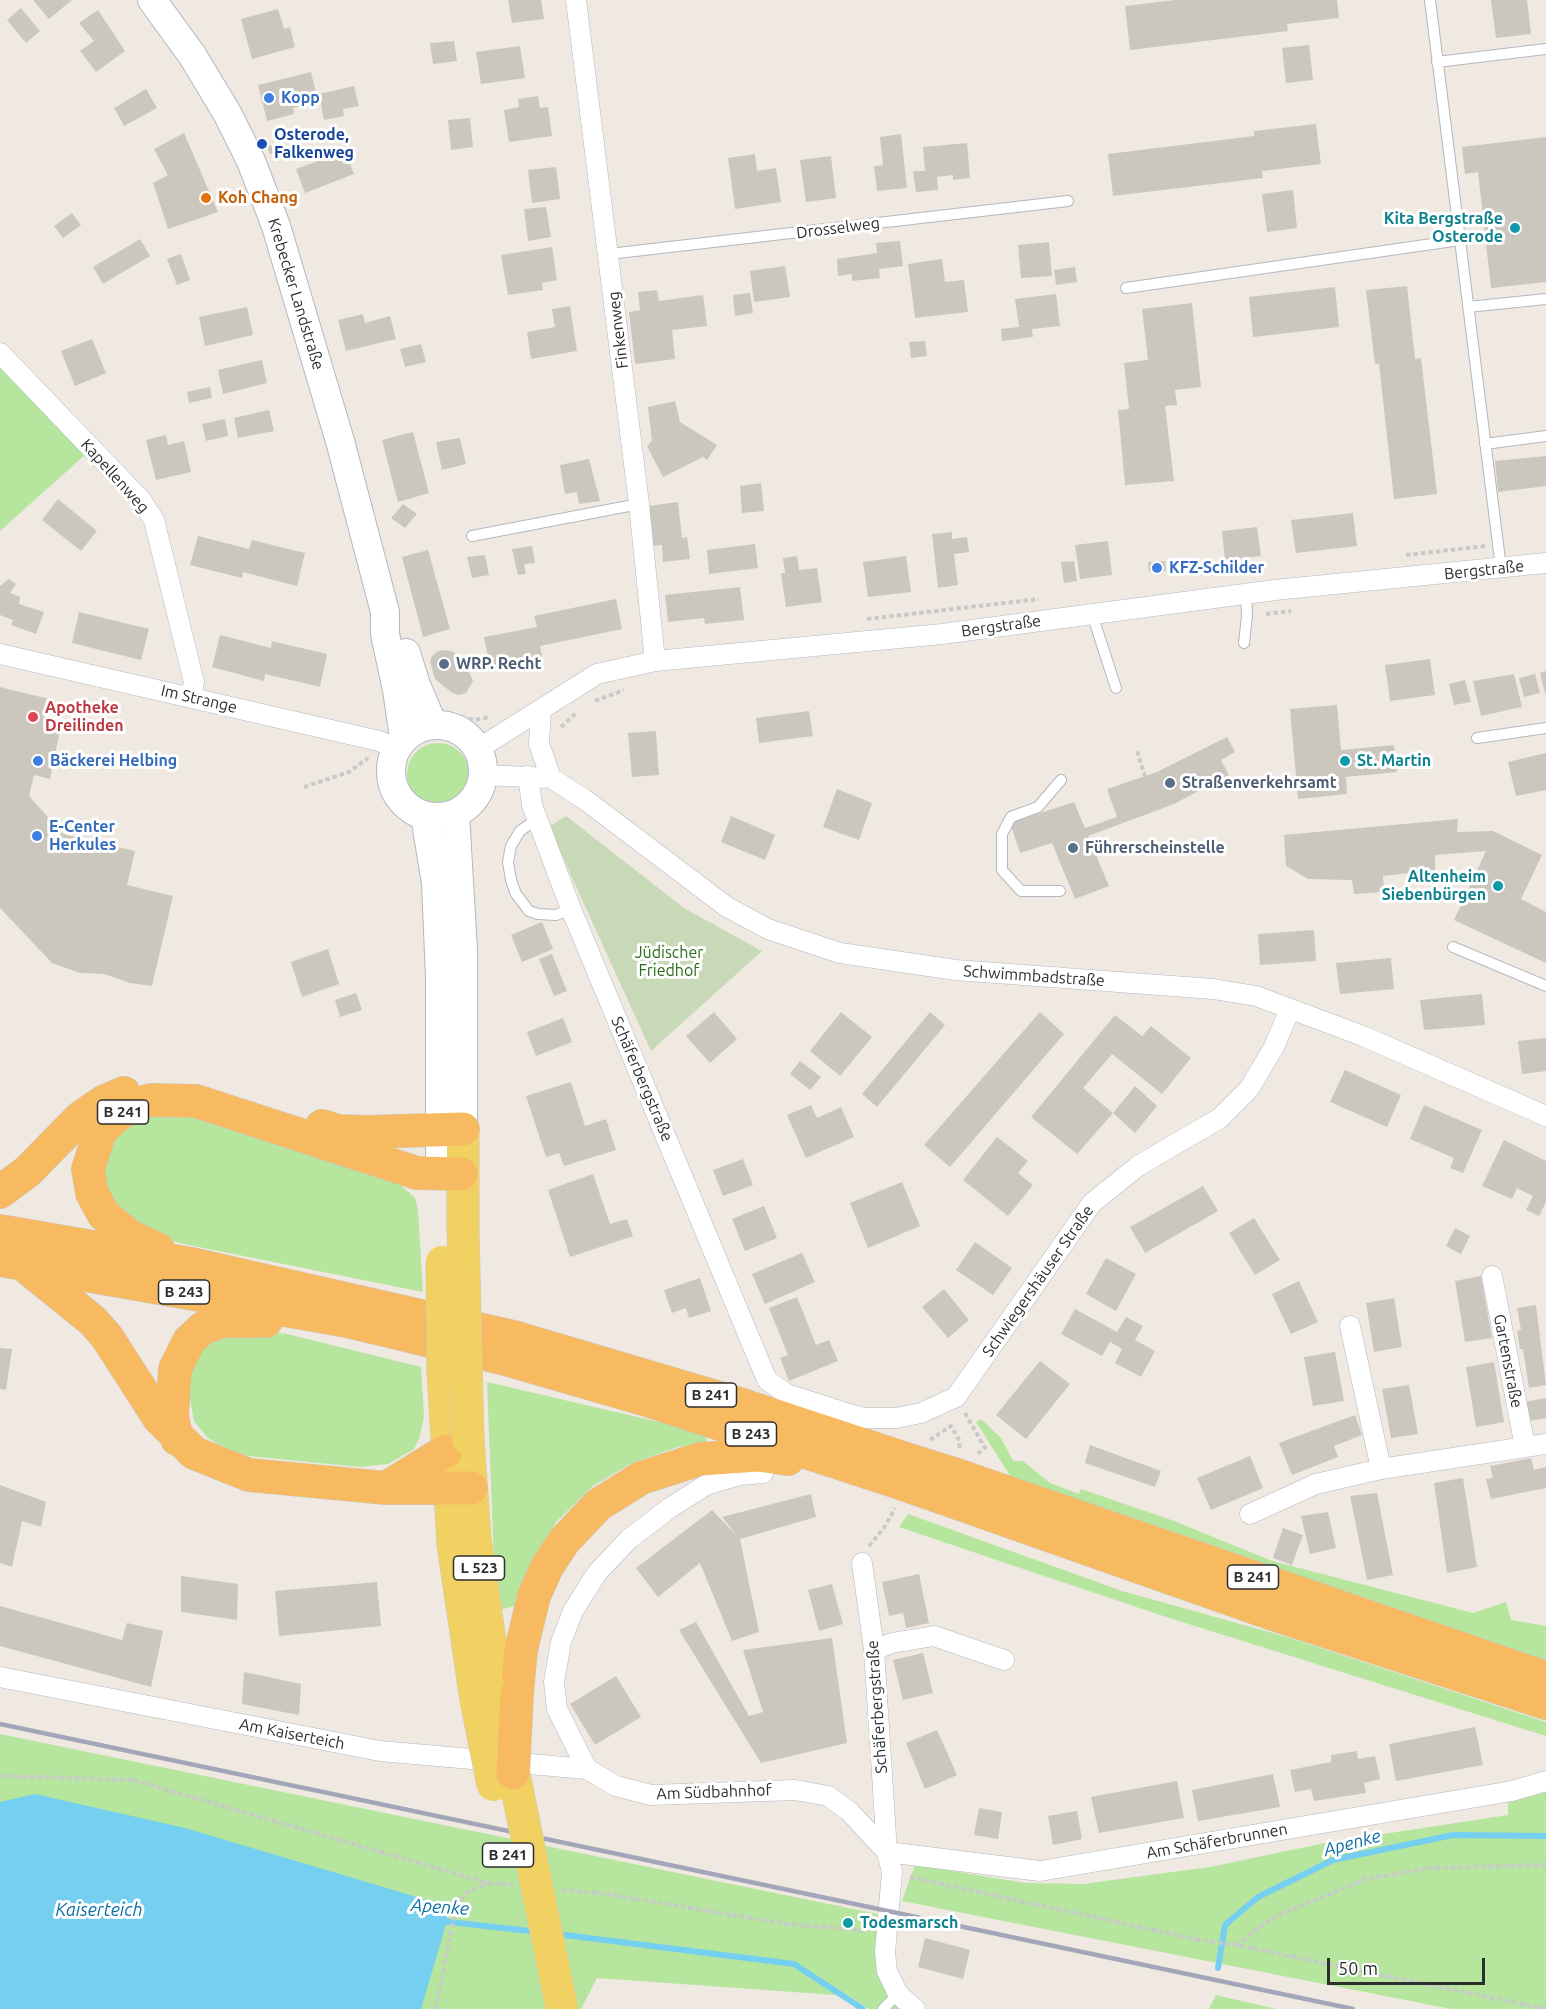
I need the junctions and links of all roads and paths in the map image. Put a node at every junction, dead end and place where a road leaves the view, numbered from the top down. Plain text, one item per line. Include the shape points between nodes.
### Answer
1 (152, 0) edge
2 (576, 0) edge
3 (1430, 0) edge
4 (1546, 49) edge
5 (1437, 62) junction
6 (1068, 201) dead end
7 (1460, 240) junction
8 (609, 254) junction
9 (1126, 288) dead end
10 (1546, 299) edge
11 (1468, 307) junction
12 (0, 353) edge
13 (1546, 436) edge
14 (1485, 444) junction
15 (639, 504) junction
16 (472, 536) dead end
17 (1546, 563) edge
18 (1501, 568) junction
19 (1246, 594) junction
20 (385, 612) junction
21 (1092, 614) junction
22 (1244, 643) dead end
23 (0, 654) edge
24 (655, 661) junction
25 (1116, 688) dead end
26 (191, 697) junction
27 (541, 710) junction
28 (433, 725) junction
29 (1546, 728) edge
30 (1477, 738) dead end
31 (393, 742) junction
32 (1137, 751) dead end
33 (481, 762) junction
34 (528, 776) junction
35 (1145, 776) dead end
36 (551, 778) junction
37 (1061, 780) dead end
38 (304, 787) dead end
39 (455, 814) junction
40 (425, 816) junction
41 (537, 819) junction
42 (1059, 891) dead end
43 (571, 909) junction
44 (1453, 947) dead end
45 (1546, 986) edge
46 (1290, 1009) junction
47 (1546, 1116) edge
48 (452, 1129) junction
49 (451, 1174) junction
50 (0, 1192) edge
51 (0, 1231) edge
52 (11, 1261) edge
53 (192, 1264) junction
54 (1492, 1276) dead end
55 (346, 1321) junction
56 (1350, 1326) dead end
57 (767, 1380) joint
58 (177, 1439) junction
59 (453, 1441) junction
60 (1546, 1444) edge
61 (1525, 1447) junction
62 (852, 1467) junction
63 (896, 1468) junction
64 (1382, 1469) junction
65 (763, 1473) dead end
66 (950, 1487) junction
67 (386, 1488) junction
68 (460, 1488) junction
69 (1250, 1514) dead end
70 (862, 1563) dead end
71 (874, 1650) junction
72 (1004, 1660) dead end
73 (0, 1677) edge
74 (1546, 1678) edge
75 (497, 1696) junction
76 (1546, 1703) edge
77 (587, 1769) junction
78 (513, 1773) joint
79 (0, 1776) edge
80 (1546, 1781) edge
81 (887, 1852) junction
82 (1546, 1865) edge
83 (892, 1872) junction
84 (489, 1883) junction
85 (524, 1886) dead end
86 (560, 1889) dead end
87 (885, 1932) junction
88 (1233, 1945) junction
89 (898, 1994) junction
90 (436, 2009) edge
91 (540, 2009) edge
92 (562, 2009) edge
93 (883, 2009) edge
94 (915, 2009) edge
95 (1546, 2009) edge

1 - 20 main road, Krebecker Landstraße via 227,113 276,226 340,441
2 - 8 street, Finkenweg
3 - 5 lane
4 - 5 lane
5 - 7 lane
6 - 8 lane, Drosselweg
7 - 9 lane
7 - 11 lane
8 - 15 street, Finkenweg
10 - 11 lane
11 - 14 lane
12 - 26 street, Kapellenweg via 141,500 154,520 194,682
13 - 14 lane
14 - 18 lane
15 - 16 lane
15 - 24 street, Finkenweg
17 - 18 street, Bergstraße
18 - 19 street, Bergstraße
19 - 21 street, Bergstraße
19 - 22 lane
20 - 28 main road, Krebecker Landstraße via 399,631
20 - 31 main road, Krebecker Landstraße via 384,634 397,690
21 - 24 street, Bergstraße via 942,634
21 - 25 lane
23 - 26 street, Im Strange
24 - 27 street, Bergstraße via 597,674
26 - 31 street, Im Strange
27 - 33 street, Bergstraße
27 - 36 street via 539,744
28 - 31 main road
28 - 33 main road via 459,730
29 - 30 lane
31 - 38 path via 349,772
31 - 40 main road via 392,784 404,804
32 - 35 path
33 - 34 street, Schwimmbadstraße
33 - 39 main road via 475,798
34 - 36 street, Schwimmbadstraße
34 - 41 street, Schäferbergstraße
36 - 46 street, Schwimmbadstraße via 728,907 768,929 840,953 956,970 1213,988 1256,996
37 - 42 lane via 1038,807 1011,817 1002,834 1002,870 1022,891
39 - 40 main road
39 - 48 main road via 464,950
40 - 48 main road via 436,883
41 - 43 street, Schäferbergstraße
41 - 43 lane via 520,831 511,846 508,862 516,894 529,911 538,914 556,915
43 - 57 street, Schäferbergstraße
44 - 45 lane
46 - 47 street, Schwimmbadstraße via 1363,1036
46 - 57 street, Schwiegershäuser Straße via 1274,1047 1249,1089 1220,1118 1138,1166 1092,1203 956,1397 909,1416 864,1418 788,1394
48 - 49 main road
48 - 50 highway via 338,1131 199,1089 149,1087 125,1092 88,1113 28,1172
49 - 53 highway, B 241 via 417,1173 196,1101 151,1100 131,1106 100,1132 88,1169 92,1193 104,1215 131,1237
49 - 59 main road, bridge
51 - 53 highway, B 243
52 - 55 highway, B 243
52 - 58 highway via 93,1320
53 - 63 highway, B 241 via 514,1337 730,1401
54 - 61 street, Gartenstraße
55 - 58 highway via 223,1321 203,1328 189,1341 176,1369 172,1416
55 - 62 highway, B 243 via 505,1359
56 - 64 street
58 - 67 highway via 194,1453 249,1475
59 - 67 highway
59 - 68 main road
60 - 61 street
61 - 64 street
62 - 63 highway, B 241
62 - 75 highway, B 241 via 758,1455 723,1456 670,1466 622,1488 598,1505 564,1541 547,1568
63 - 66 highway, B 241, bridge
64 - 69 street via 1316,1484
65 - 77 street via 706,1485 671,1507 629,1539 597,1573 573,1611 561,1642 554,1682 557,1709
66 - 74 highway, B 241
66 - 76 highway, B 241 via 1267,1612
67 - 68 highway
68 - 75 main road, B 241 via 453,1545
70 - 71 street, Schäferbergstraße
71 - 72 street via 934,1636
71 - 81 street, Schäferbergstraße
73 - 77 street, Am Kaiserteich via 380,1751
75 - 78 highway, B 241, bridge
75 - 91 main road, B 241, bridge
77 - 81 street, Am Südbahnhof via 616,1786 651,1795 795,1790 828,1796 849,1811
78 - 92 main road, B 241, bridge
79 - 84 path via 133,1780
80 - 81 street, Am Schäferbrunnen via 1501,1793 1040,1871
81 - 83 street, Am Südbahnhof
82 - 88 path via 1430,1868 1366,1879 1272,1918
83 - 87 street, Am Südbahnhof
83 - 88 path
84 - 85 path
84 - 90 path via 465,1894 455,1910
86 - 87 path via 788,1924
87 - 89 street, Am Südbahnhof via 887,1971
88 - 95 path
89 - 93 lane
89 - 94 street, Am Südbahnhof

